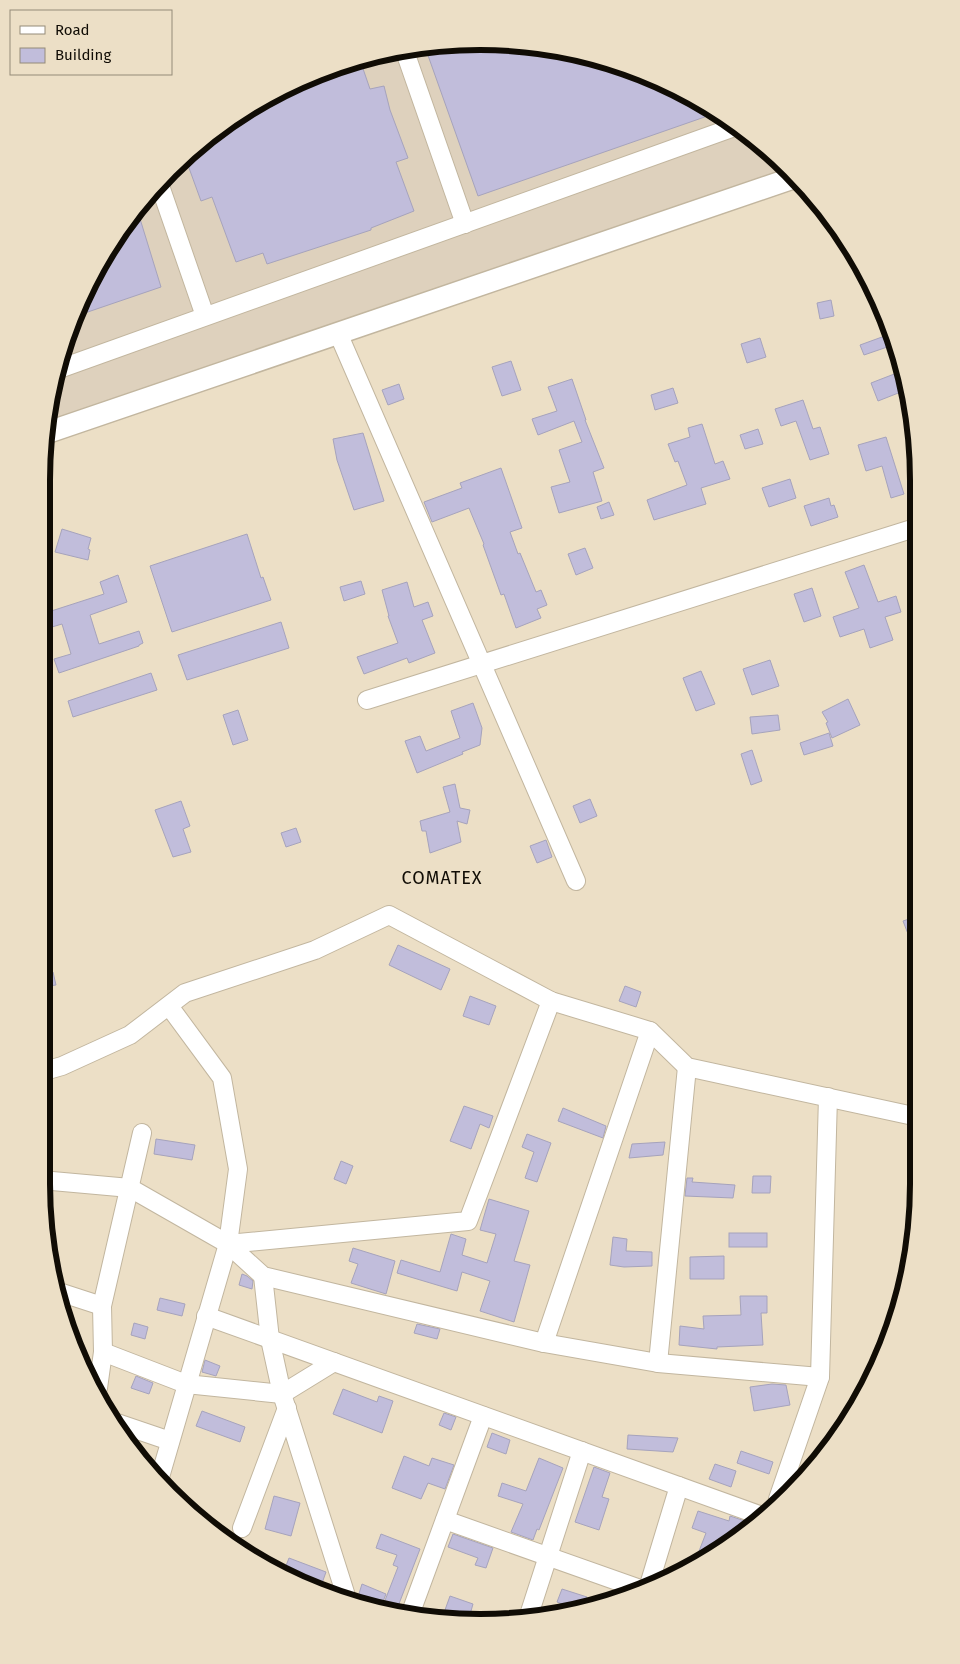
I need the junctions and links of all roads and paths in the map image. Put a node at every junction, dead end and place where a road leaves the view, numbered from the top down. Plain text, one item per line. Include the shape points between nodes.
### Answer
1 (407, 56) edge
2 (729, 129) edge
3 (788, 181) edge
4 (162, 191) edge
5 (464, 224) junction
6 (206, 316) junction
7 (338, 333) junction
8 (66, 366) edge
9 (53, 430) edge
10 (910, 530) edge
11 (482, 664) junction
12 (366, 700) dead end
13 (576, 881) dead end
14 (551, 1001) junction
15 (169, 1006) junction
16 (650, 1031) junction
17 (687, 1067) junction
18 (50, 1071) edge
19 (828, 1097) junction
20 (910, 1115) edge
21 (142, 1133) dead end
22 (50, 1181) edge
23 (130, 1188) junction
24 (228, 1244) junction
25 (263, 1276) junction
26 (65, 1294) edge
27 (102, 1306) junction
28 (206, 1316) junction
29 (270, 1339) junction
30 (544, 1343) junction
31 (103, 1352) junction
32 (334, 1362) junction
33 (658, 1363) junction
34 (820, 1377) junction
35 (99, 1383) edge
36 (186, 1384) junction
37 (284, 1401) junction
38 (483, 1416) junction
39 (124, 1425) edge
40 (170, 1441) junction
41 (582, 1452) junction
42 (161, 1472) edge
43 (679, 1486) junction
44 (781, 1491) edge
45 (756, 1514) edge
46 (445, 1520) junction
47 (242, 1528) dead end
48 (548, 1556) junction
49 (651, 1578) edge
50 (632, 1586) edge
51 (345, 1592) edge
52 (412, 1608) edge
53 (530, 1611) edge

1 - 5 street
2 - 5 street
3 - 7 main road
4 - 6 street
5 - 6 street
6 - 8 street
7 - 9 main road
7 - 11 street
10 - 11 street
11 - 12 street
11 - 13 street
14 - 15 street via 388,915 315,950 186,993
14 - 16 street
14 - 24 street via 468,1221
15 - 18 street via 130,1035
15 - 24 street via 222,1078 238,1169
16 - 17 street
16 - 30 street
17 - 19 street
17 - 33 street
19 - 20 street
19 - 34 street
21 - 23 street
22 - 23 street
23 - 24 street
23 - 27 street
24 - 25 street
24 - 28 street
25 - 29 street
25 - 30 street
26 - 27 street
27 - 31 street
28 - 29 street
28 - 36 street
29 - 32 street
29 - 37 street
30 - 33 street
31 - 35 street
31 - 36 street
32 - 37 street
32 - 38 street
33 - 34 street
34 - 44 street
36 - 37 street
36 - 40 street
37 - 47 street
37 - 51 street
38 - 41 street
38 - 46 street
39 - 40 street
40 - 42 street
41 - 43 street
41 - 48 street
43 - 45 street
43 - 49 street
46 - 48 street
46 - 52 street
48 - 50 street
48 - 53 street

